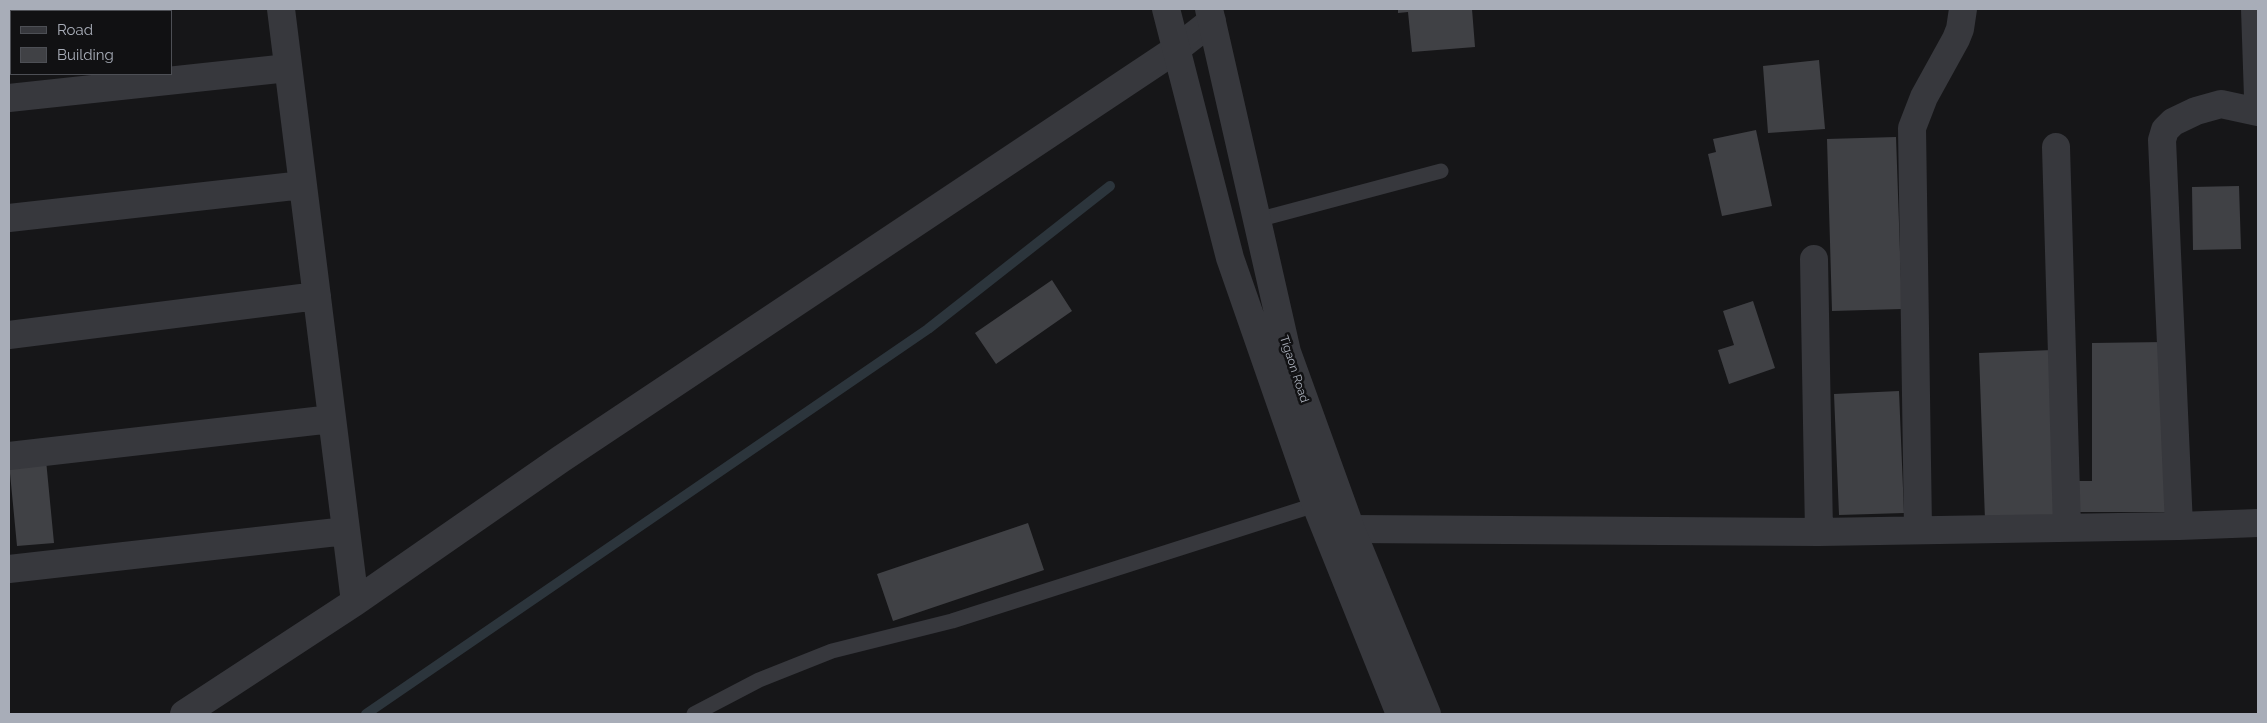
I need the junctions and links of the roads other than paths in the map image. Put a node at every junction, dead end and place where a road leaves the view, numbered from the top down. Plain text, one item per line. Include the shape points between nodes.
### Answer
1 (281, 9) edge
2 (1166, 9) edge
3 (1963, 9) edge
4 (2255, 9) edge
5 (1210, 15) edge
6 (1175, 50) junction
7 (288, 68) junction
8 (2258, 97) edge
9 (9, 98) edge
10 (2258, 112) edge
11 (2056, 147) dead end
12 (1442, 171) dead end
13 (303, 185) junction
14 (9, 218) edge
15 (1257, 220) junction
16 (1814, 259) dead end
17 (317, 296) junction
18 (9, 335) edge
19 (332, 419) junction
20 (9, 456) edge
21 (1328, 501) junction
22 (2258, 523) edge
23 (2178, 526) junction
24 (2067, 528) junction
25 (1351, 529) junction
26 (1918, 529) junction
27 (346, 532) junction
28 (1819, 532) junction
29 (9, 569) edge
30 (355, 602) junction
31 (184, 714) edge
32 (694, 714) edge
33 (1400, 714) edge
34 (1427, 714) edge

1 - 7 street
2 - 6 street
3 - 26 street via 1960,28 1916,116 1912,138
4 - 8 street
5 - 6 street
5 - 15 street, Tigaon Road
6 - 21 street via 1230,258
6 - 30 street via 562,459
7 - 9 street
7 - 13 street
10 - 23 street via 2222,104 2196,111 2173,122 2165,130 2162,140
11 - 24 street
12 - 15 lane
13 - 14 street
13 - 17 street
15 - 21 street, Tigaon Road via 1287,352
16 - 28 street
17 - 18 street
17 - 19 street
19 - 20 street
19 - 27 street
21 - 25 street, Tigaon Road
21 - 32 lane via 952,621 832,651 759,680
21 - 33 street
22 - 23 street
23 - 24 street
24 - 26 street
25 - 28 street
25 - 34 street, Tigaon Road
26 - 28 street
27 - 29 street
27 - 30 street
30 - 31 street

